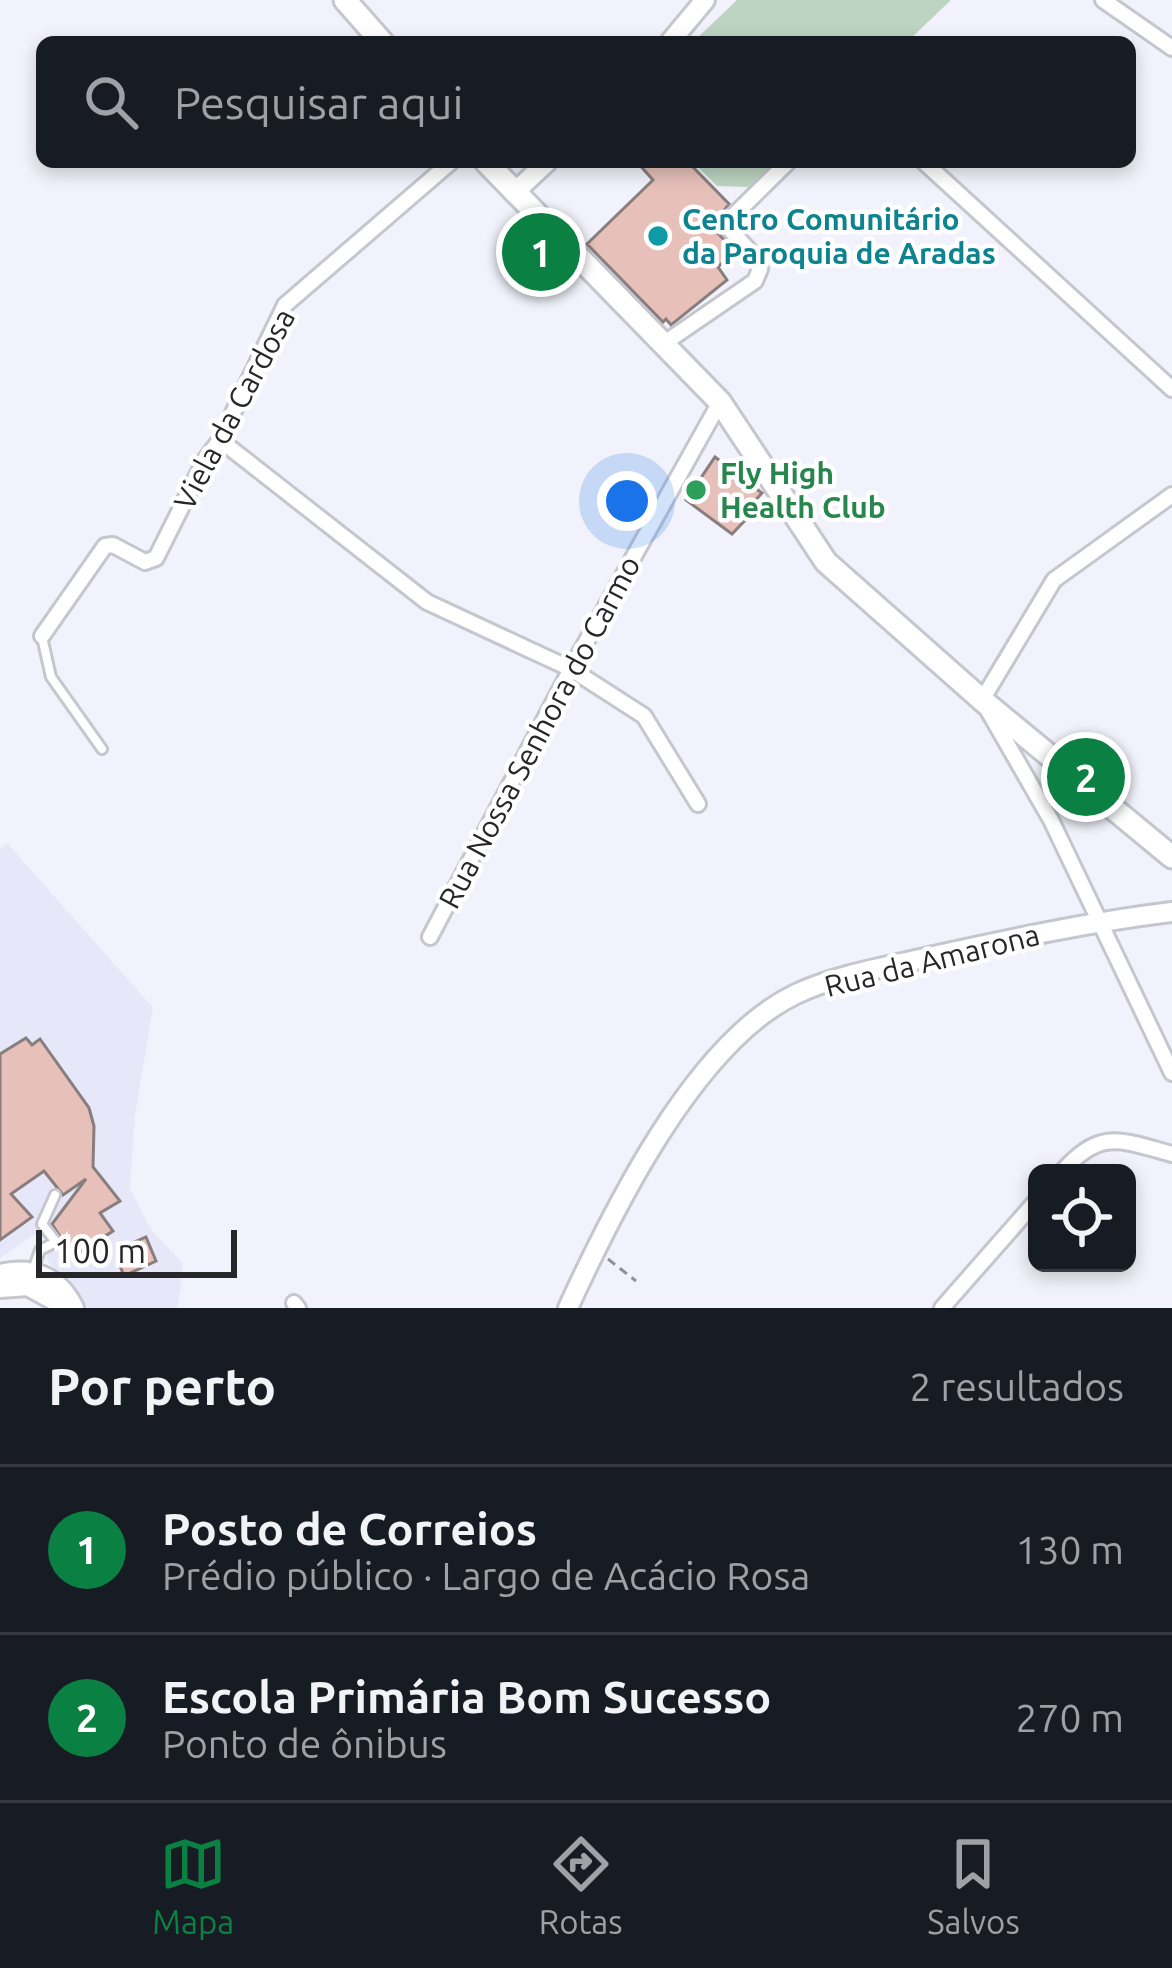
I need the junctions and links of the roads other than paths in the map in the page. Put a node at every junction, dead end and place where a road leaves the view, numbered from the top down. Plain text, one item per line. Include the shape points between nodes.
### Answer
1 (345, 0) edge
2 (704, 0) edge
3 (1103, 0) edge
4 (377, 36) edge
5 (675, 36) edge
6 (1172, 48) edge
7 (444, 168) edge
8 (491, 168) edge
9 (541, 168) edge
10 (782, 168) edge
11 (931, 168) edge
12 (514, 193) junction
13 (663, 344) junction
14 (1172, 389) edge
15 (720, 403) junction
16 (220, 440) junction
17 (1172, 495) edge
18 (42, 636) joint
19 (571, 669) junction
20 (982, 700) junction
21 (102, 749) dead end
22 (1056, 762) junction
23 (1032, 788) junction
24 (698, 804) dead end
25 (1172, 857) edge
26 (1172, 912) edge
27 (1099, 921) junction
28 (430, 937) dead end
29 (1172, 1072) edge
30 (1172, 1154) edge
31 (1069, 1164) edge
32 (55, 1195) dead end
33 (1028, 1210) edge
34 (0, 1274) edge
35 (30, 1279) junction
36 (0, 1288) edge
37 (71, 1308) edge
38 (568, 1308) edge
39 (942, 1308) edge

1 - 4 main road
2 - 5 street
3 - 6 street
7 - 16 street, Viela da Cardosa via 285,305
8 - 12 main road
9 - 12 street
10 - 13 street via 725,224 756,258 755,281
11 - 14 street
12 - 13 main road
13 - 15 main road
15 - 19 street, Rua Nossa Senhora do Carmo
15 - 20 main road via 826,562
16 - 18 street, Viela da Cardosa via 156,558 145,562 105,546
16 - 19 street via 428,602
17 - 20 street via 1054,580
18 - 21 lane via 51,677
19 - 24 street via 644,716
19 - 28 street, Rua Nossa Senhora do Carmo
20 - 22 main road
20 - 23 street
22 - 23 street via 1037,764
22 - 25 main road
23 - 27 street
26 - 27 street, Rua da Amarona
27 - 29 street
27 - 38 street, Rua da Amarona via 796,994 694,1085
30 - 31 street via 1095,1142
32 - 35 lane via 42,1225 56,1243 40,1250
33 - 39 street
34 - 35 street
35 - 36 street
35 - 37 street

